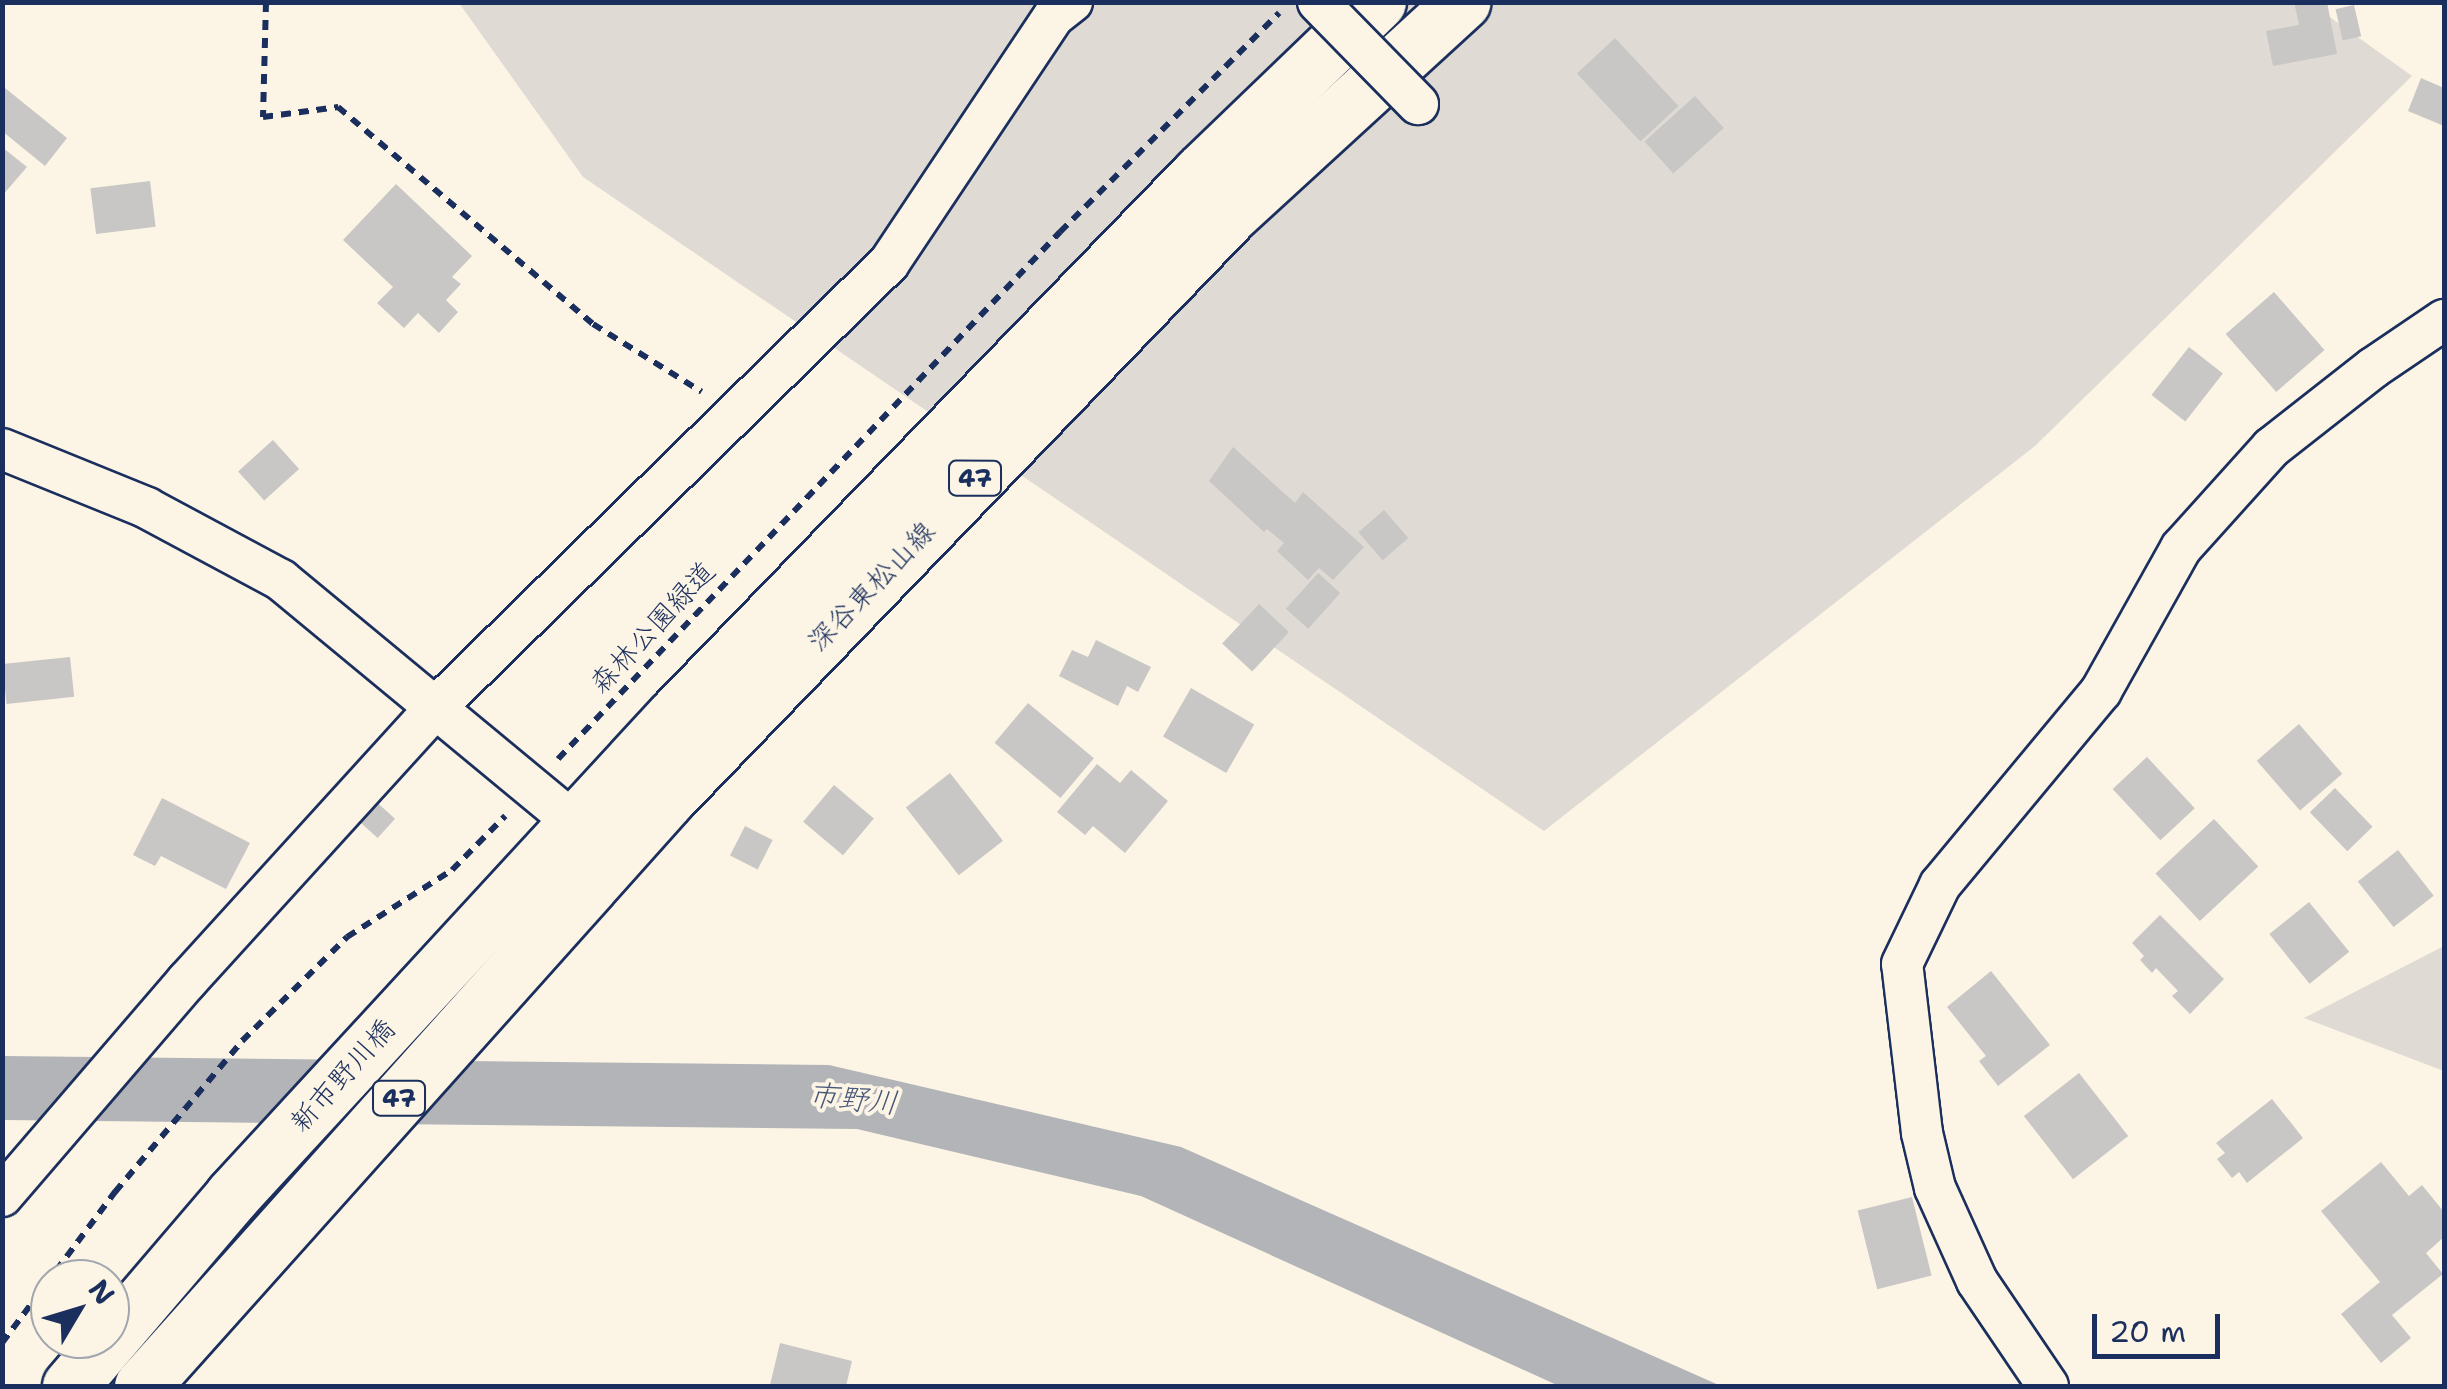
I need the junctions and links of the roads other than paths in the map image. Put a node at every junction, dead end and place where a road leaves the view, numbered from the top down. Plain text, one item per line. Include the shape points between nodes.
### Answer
1 (1072, 2) edge
2 (1318, 2) edge
3 (1378, 2) edge
4 (1462, 2) edge
5 (1418, 104) dead end
6 (2444, 320) edge
7 (2, 449) edge
8 (436, 707) junction
9 (575, 823) junction
10 (452, 955) joint
11 (512, 976) joint
12 (2, 1196) edge
13 (70, 1386) edge
14 (142, 1386) edge
15 (2048, 1386) edge

1 - 8 street via 1054,16 889,263
2 - 5 street, bridge
3 - 9 main road, 深谷東松山線 / 47 via 1001,374
4 - 11 main road, 深谷東松山線 / 47 via 1231,214 669,798
6 - 15 street via 2271,448 2181,548 2101,691 1940,885 1902,964 1935,1188 1977,1280
7 - 8 street via 147,508 281,580
8 - 9 street
8 - 12 street
9 - 10 main road, 深谷東松山線 / 47
10 - 13 main road, 新市野川橋 / 47
11 - 14 main road, 新市野川橋 / 47

